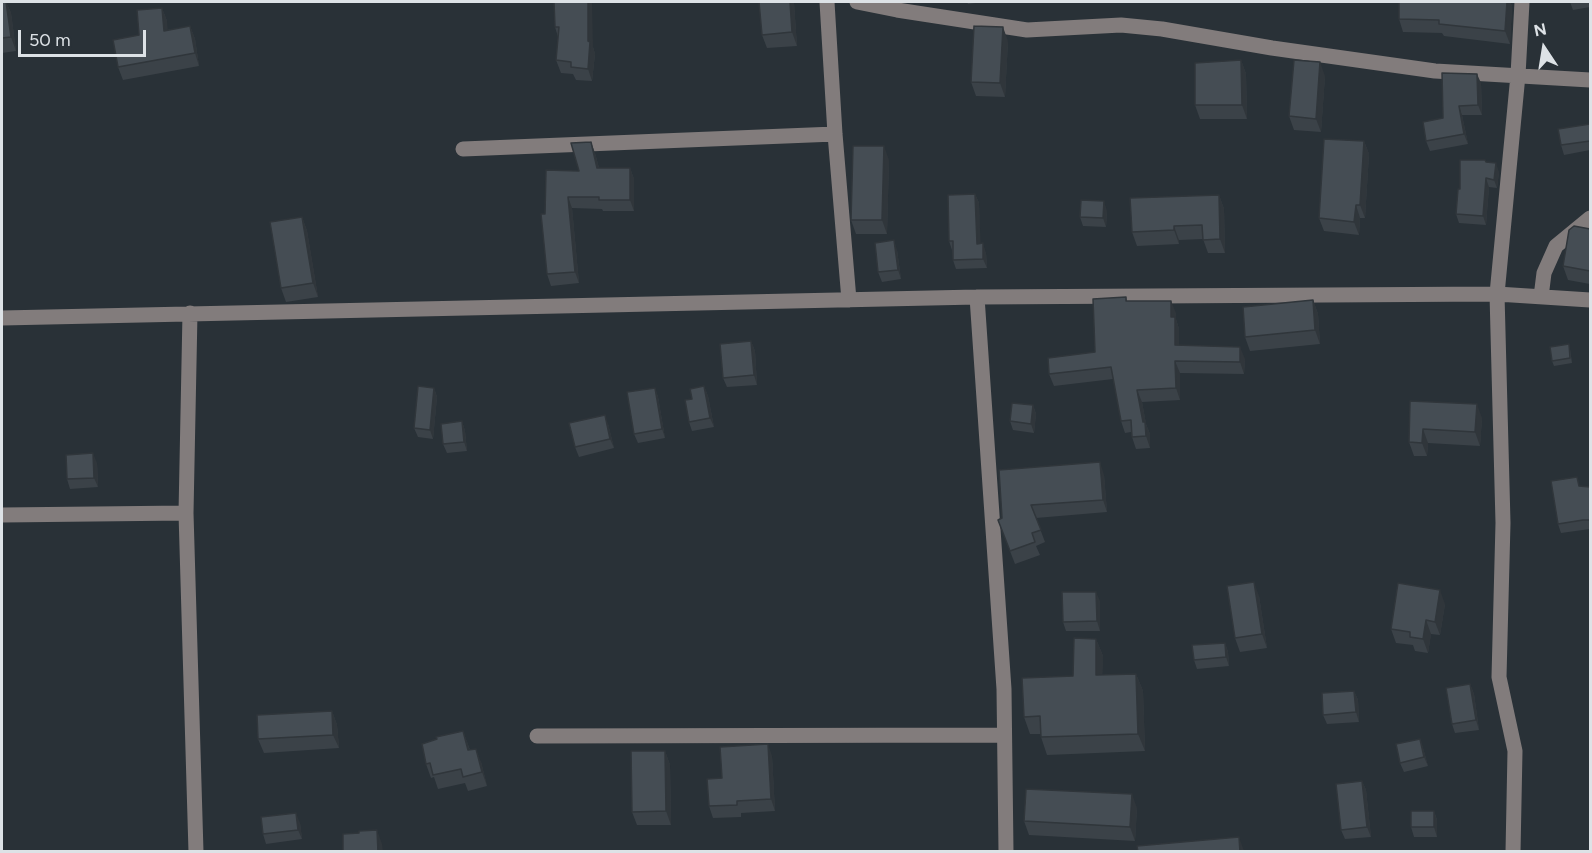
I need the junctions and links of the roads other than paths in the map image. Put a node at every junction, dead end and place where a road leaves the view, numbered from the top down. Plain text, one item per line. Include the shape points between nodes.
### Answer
1 (827, 2) edge
2 (857, 2) edge
3 (1522, 2) edge
4 (1518, 75) junction
5 (1590, 80) edge
6 (835, 134) junction
7 (463, 148) dead end
8 (1590, 218) edge
9 (1497, 294) junction
10 (977, 297) junction
11 (1541, 297) junction
12 (849, 300) junction
13 (1590, 300) edge
14 (190, 313) junction
15 (2, 318) edge
16 (186, 513) junction
17 (2, 515) edge
18 (1004, 735) junction
19 (537, 736) dead end
20 (196, 852) edge
21 (1006, 852) edge
22 (1513, 852) edge

1 - 6 street
2 - 4 street via 1027,30 1121,26 1162,29 1435,70
3 - 4 street
4 - 5 street
4 - 9 street
6 - 7 street
6 - 12 street
8 - 11 street via 1556,246 1544,273
9 - 10 street
9 - 11 street
9 - 22 street via 1503,523 1499,677 1515,751
10 - 12 street
10 - 18 street
11 - 13 street
12 - 14 street
14 - 15 street
14 - 16 street
16 - 17 street
16 - 20 street
18 - 19 street
18 - 21 street

